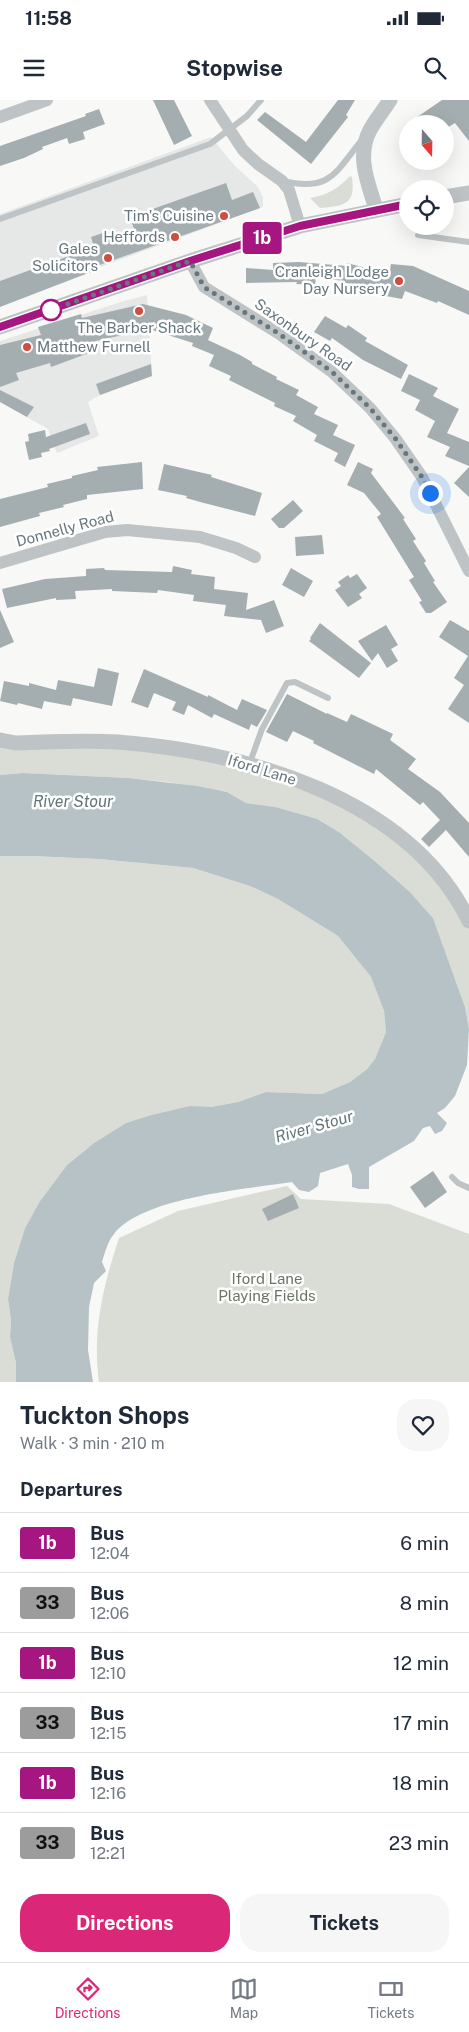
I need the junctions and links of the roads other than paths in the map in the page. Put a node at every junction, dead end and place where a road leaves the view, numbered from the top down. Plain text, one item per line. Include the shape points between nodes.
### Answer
1 (47, 100) edge
2 (210, 100) edge
3 (261, 100) edge
4 (390, 100) edge
5 (0, 117) edge
6 (228, 129) junction
7 (370, 130) junction
8 (282, 181) junction
9 (469, 193) edge
10 (454, 196) edge
11 (399, 205) edge
12 (376, 209) junction
13 (0, 219) edge
14 (300, 226) junction
15 (418, 235) dead end
16 (469, 242) edge
17 (190, 261) junction
18 (0, 327) edge
19 (255, 557) dead end
20 (0, 563) edge
21 (469, 571) edge
22 (328, 698) dead end
23 (0, 740) edge
24 (250, 765) junction
25 (469, 921) edge
26 (452, 1177) dead end
27 (469, 1188) edge

1 - 5 street
2 - 6 street
3 - 6 lane via 247,116
4 - 7 street
6 - 8 street via 243,150
6 - 13 lane via 210,144
7 - 8 lane via 346,162 322,182
7 - 12 street via 364,146 363,164
8 - 14 street via 290,190
9 - 10 street
11 - 12 street
12 - 14 street
14 - 17 street
15 - 16 lane
17 - 18 street
17 - 21 street, Saxonbury Road via 204,287 278,333 332,372 370,408 422,477
19 - 20 street, Donnelly Road via 200,537 126,530 105,532
22 - 24 lane via 295,682 287,683 262,729
23 - 24 street, Iford Lane via 161,746
24 - 25 street, Iford Lane via 288,776 339,798 382,824 420,854 444,880
26 - 27 lane

